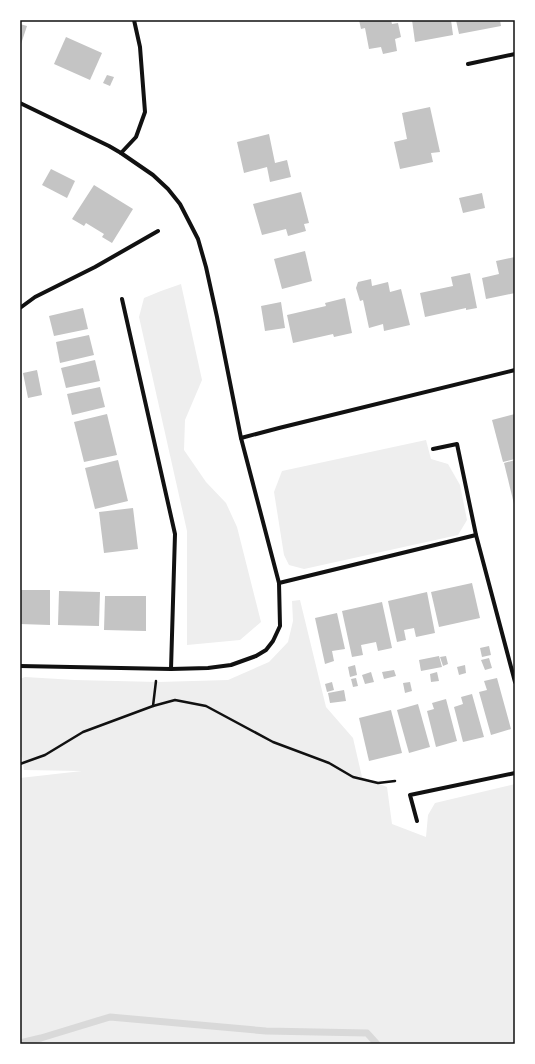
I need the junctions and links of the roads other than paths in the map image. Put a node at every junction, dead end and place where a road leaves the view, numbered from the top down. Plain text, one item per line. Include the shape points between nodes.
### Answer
1 (134, 20) edge
2 (515, 54) edge
3 (468, 64) dead end
4 (20, 103) edge
5 (121, 153) junction
6 (158, 231) dead end
7 (122, 299) dead end
8 (20, 308) edge
9 (515, 370) edge
10 (241, 438) junction
11 (433, 448) dead end
12 (476, 536) junction
13 (279, 583) junction
14 (20, 666) edge
15 (171, 670) junction
16 (515, 682) edge
17 (515, 773) edge
18 (417, 821) dead end

1 - 5 street via 140,47 145,112 136,137
2 - 3 street
4 - 5 street
5 - 10 street via 168,189 180,204 198,239 218,317
6 - 8 street via 35,297
7 - 15 street via 175,534
9 - 10 street
10 - 13 street
11 - 12 street via 457,444
12 - 13 street
12 - 16 street
13 - 15 street via 280,626 266,650 231,665
14 - 15 street
17 - 18 street via 410,795

